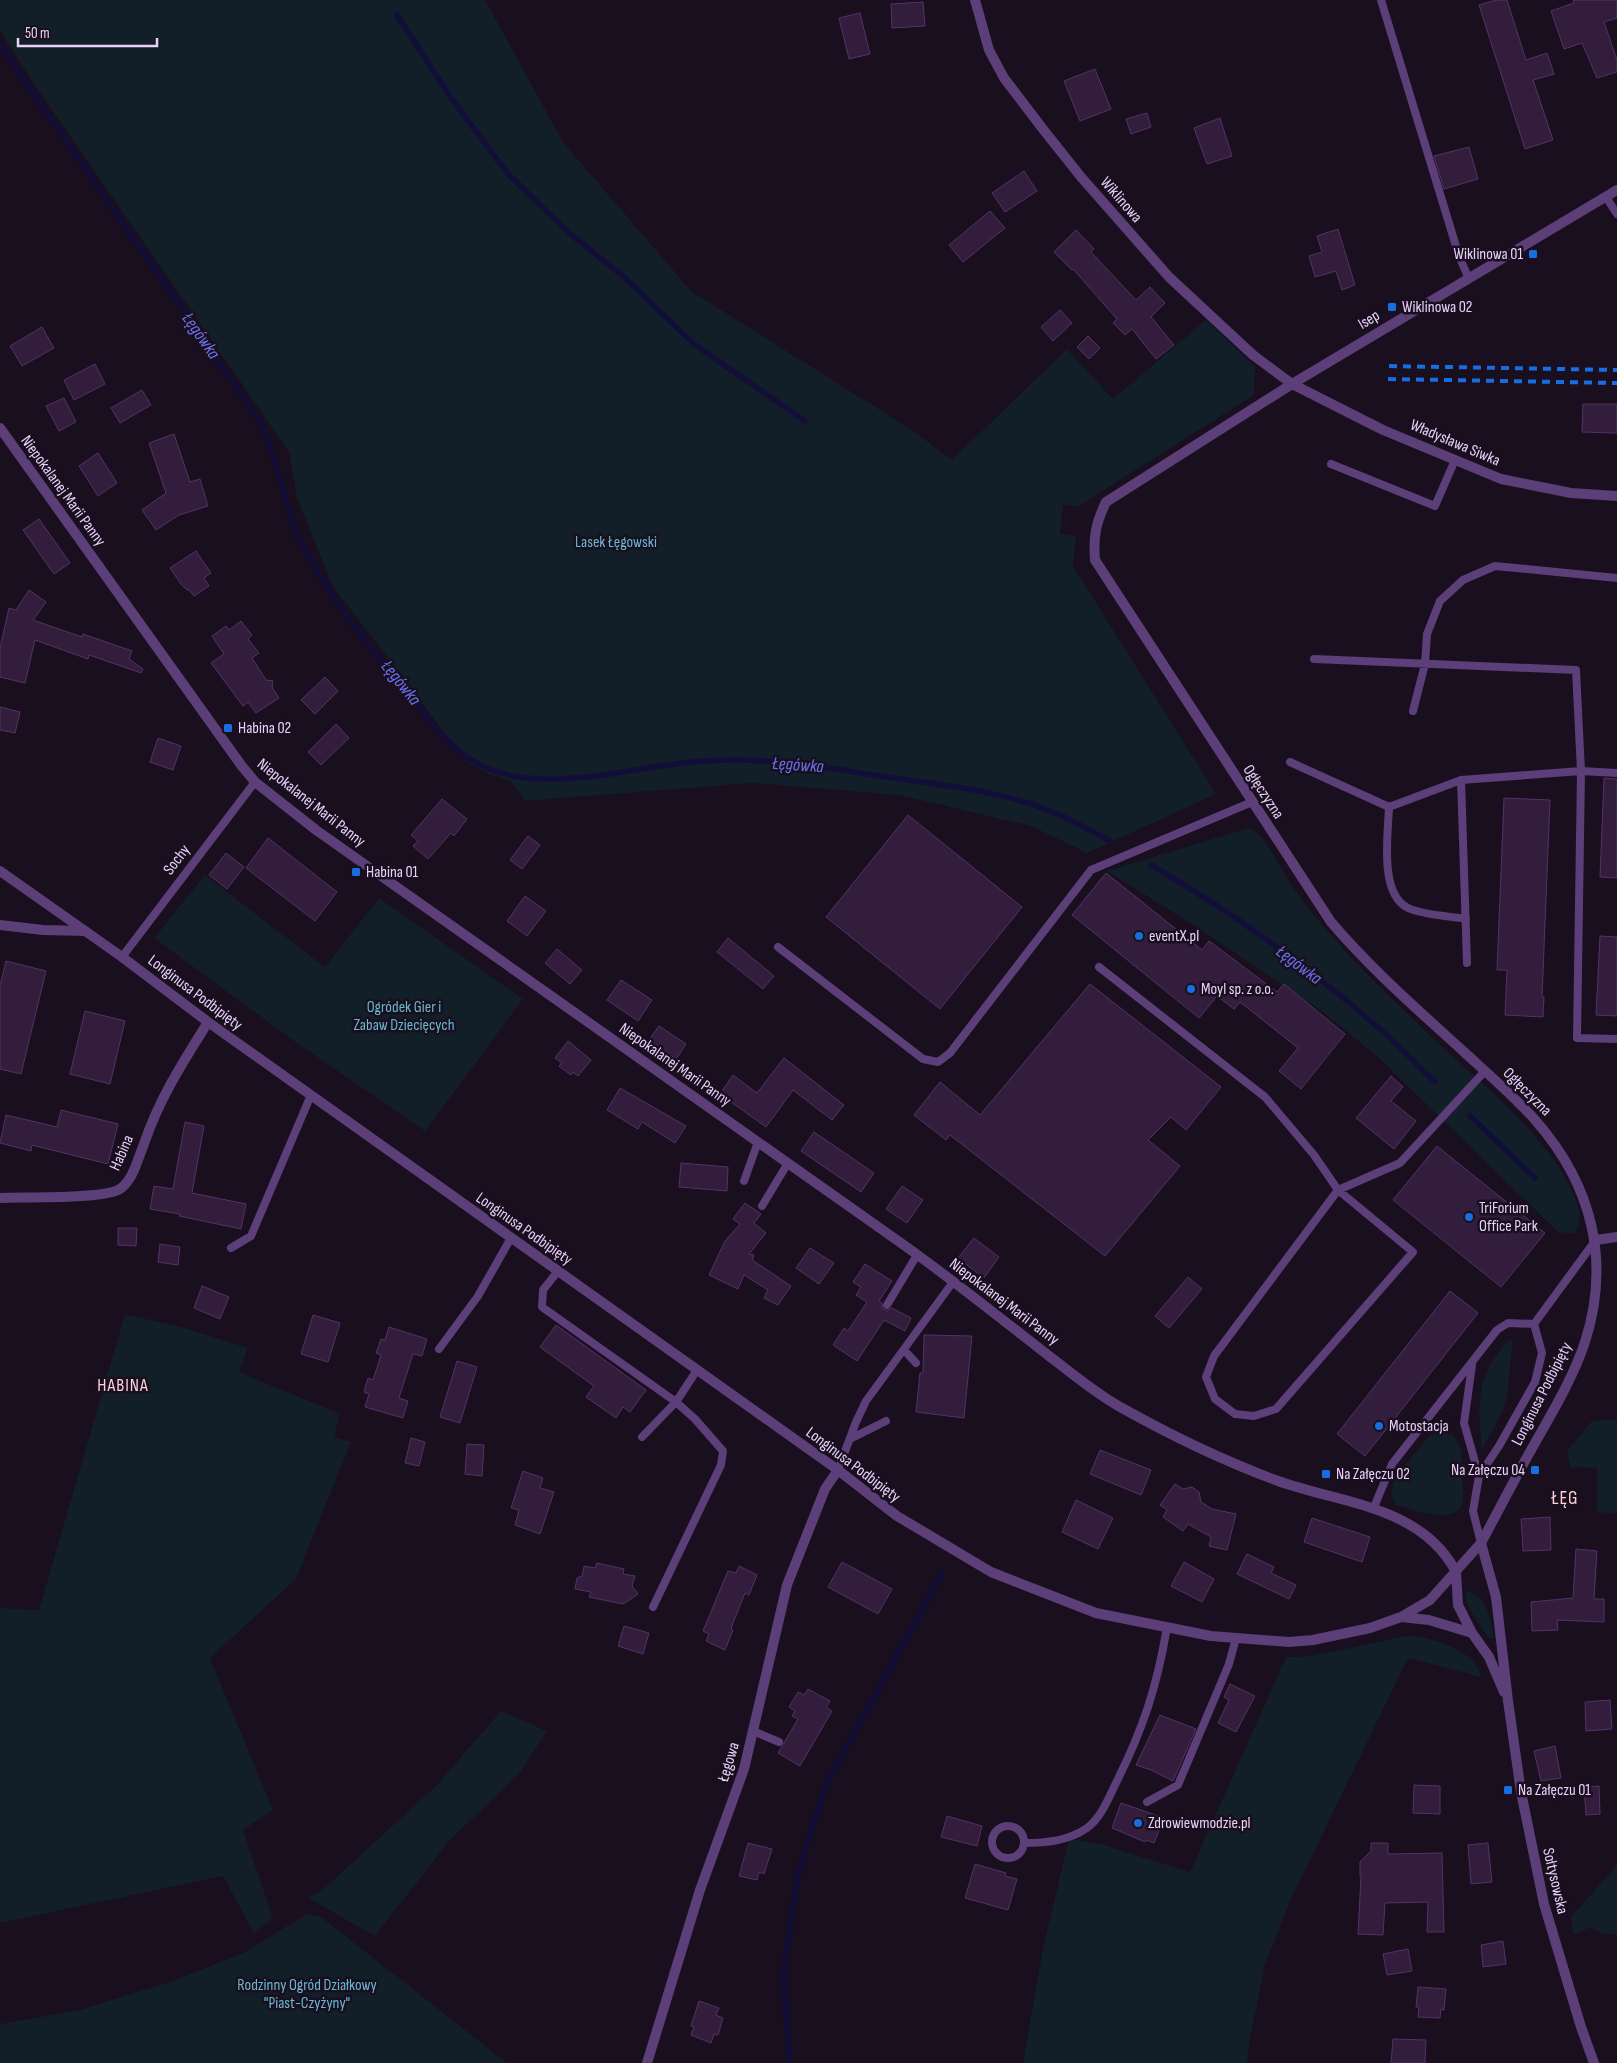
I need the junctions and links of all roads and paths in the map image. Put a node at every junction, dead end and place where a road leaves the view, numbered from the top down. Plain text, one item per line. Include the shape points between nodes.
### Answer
1 (975, 0) edge
2 (1381, 0) edge
3 (1617, 190) edge
4 (1606, 197) junction
5 (1617, 214) edge
6 (1468, 279) junction
7 (1292, 384) junction
8 (0, 428) edge
9 (1455, 460) junction
10 (1331, 464) dead end
11 (1617, 496) edge
12 (1617, 578) edge
13 (1314, 660) dead end
14 (1424, 664) junction
15 (1413, 711) dead end
16 (1290, 762) dead end
17 (1581, 771) junction
18 (1617, 772) edge
19 (1461, 780) junction
20 (256, 782) junction
21 (1252, 802) junction
22 (1389, 807) junction
23 (0, 871) edge
24 (1466, 919) junction
25 (0, 925) edge
26 (85, 931) junction
27 (778, 947) dead end
28 (122, 957) junction
29 (1467, 963) dead end
30 (1099, 967) dead end
31 (208, 1022) junction
32 (1617, 1039) edge
33 (1485, 1071) junction
34 (310, 1095) junction
35 (758, 1142) junction
36 (788, 1163) junction
37 (744, 1181) dead end
38 (1338, 1190) junction
39 (0, 1198) edge
40 (762, 1206) dead end
41 (1617, 1237) edge
42 (511, 1238) junction
43 (1596, 1240) junction
44 (231, 1248) dead end
45 (917, 1255) junction
46 (558, 1271) junction
47 (953, 1282) junction
48 (887, 1305) dead end
49 (1534, 1324) junction
50 (438, 1349) dead end
51 (904, 1350) junction
52 (916, 1363) dead end
53 (1472, 1364) junction
54 (697, 1370) junction
55 (676, 1402) junction
56 (886, 1421) dead end
57 (642, 1437) dead end
58 (850, 1439) junction
59 (838, 1470) junction
60 (1480, 1476) junction
61 (1374, 1507) junction
62 (1481, 1543) junction
63 (1456, 1572) junction
64 (653, 1607) dead end
65 (1401, 1617) junction
66 (1166, 1627) junction
67 (1472, 1633) junction
68 (1236, 1638) junction
69 (1508, 1701) junction
70 (753, 1731) junction
71 (779, 1742) dead end
72 (1147, 1802) dead end
73 (1024, 1843) junction
74 (647, 2063) edge
75 (1594, 2063) edge

1 - 7 street, Wiklinowa via 989,50 1004,78 1081,177 1169,277 1252,355
2 - 6 lane
3 - 4 street, Isep
4 - 5 lane
4 - 6 street, Isep
6 - 7 street, Isep
7 - 9 street, Władysława Siwka via 1383,430
7 - 21 street, Ogłęczyzna via 1106,502 1093,540 1095,560
8 - 20 street, Niepokalanej Marii Panny via 220,737
9 - 10 lane via 1435,506
9 - 11 street, Władysława Siwka via 1501,479 1571,494
12 - 14 lane via 1495,566 1463,580 1440,601 1427,634
13 - 14 lane
14 - 15 lane
14 - 17 lane via 1576,670
16 - 22 lane
17 - 18 lane
17 - 19 lane
17 - 32 lane via 1577,1038
19 - 22 lane
19 - 24 lane
20 - 28 lane, Sochy
20 - 35 street, Niepokalanej Marii Panny via 316,830
21 - 27 lane via 1091,870 950,1053 938,1062 923,1060
21 - 33 street, Ogłęczyzna via 1330,922 1352,947
22 - 24 lane via 1388,878 1395,897 1410,909
23 - 26 street, Longinusa Podbipięty
24 - 29 lane
25 - 26 street
26 - 28 street, Longinusa Podbipięty
28 - 31 street, Longinusa Podbipięty
30 - 38 lane via 1264,1097 1314,1155
31 - 34 street, Longinusa Podbipięty
31 - 39 street, Habina via 162,1097 137,1163 119,1189 89,1195
33 - 38 lane via 1400,1163
33 - 43 street, Ogłęczyzna via 1536,1120 1555,1145 1576,1182
34 - 42 street, Longinusa Podbipięty
34 - 44 lane via 251,1236
35 - 36 street, Niepokalanej Marii Panny
35 - 37 lane
36 - 40 lane
36 - 45 street, Niepokalanej Marii Panny
38 - 38 lane via 1413,1252 1276,1409 1254,1416 1235,1414 1216,1399 1206,1377 1214,1356
41 - 43 street
42 - 46 street, Longinusa Podbipięty
42 - 50 lane via 478,1296
43 - 49 lane
43 - 62 street, Longinusa Podbipięty via 1594,1306 1576,1367
45 - 47 street, Niepokalanej Marii Panny
45 - 48 lane
46 - 54 street, Longinusa Podbipięty
46 - 55 lane via 543,1290 542,1307
47 - 51 lane
47 - 61 street, Niepokalanej Marii Panny via 1119,1407 1185,1441 1282,1482
49 - 53 lane via 1508,1322 1497,1330
49 - 60 lane via 1542,1353 1535,1382
51 - 52 lane
51 - 58 lane via 866,1402
53 - 60 lane via 1464,1423
53 - 61 lane via 1392,1464
54 - 55 lane
54 - 59 street, Longinusa Podbipięty
55 - 57 lane
55 - 64 lane via 723,1451 721,1465
56 - 58 lane
58 - 59 lane
59 - 66 street, Longinusa Podbipięty via 897,1516 990,1572 1096,1613
59 - 70 street, Łęgowa via 825,1489 787,1585
60 - 62 lane via 1473,1511
61 - 63 street, Niepokalanej Marii Panny via 1405,1522 1429,1539 1448,1558
62 - 63 street, Longinusa Podbipięty
62 - 69 street, Sołtysowska via 1496,1596
63 - 65 street, Longinusa Podbipięty via 1430,1600
63 - 67 street, Sołtysowska via 1456,1600
65 - 67 street via 1429,1620
65 - 68 street, Longinusa Podbipięty via 1370,1628 1313,1640 1289,1642
66 - 68 street, Longinusa Podbipięty
66 - 73 lane via 1150,1704 1137,1740 1103,1809 1087,1828 1062,1840
67 - 69 street, Sołtysowska via 1489,1657
68 - 72 lane via 1229,1664 1178,1785
69 - 75 street, Sołtysowska via 1526,1819 1544,1904
70 - 71 lane
70 - 74 street, Łęgowa via 744,1770 700,1890
73 - 73 lane via 1022,1833 1008,1826 998,1829 992,1838 996,1853 1006,1858 1020,1853

